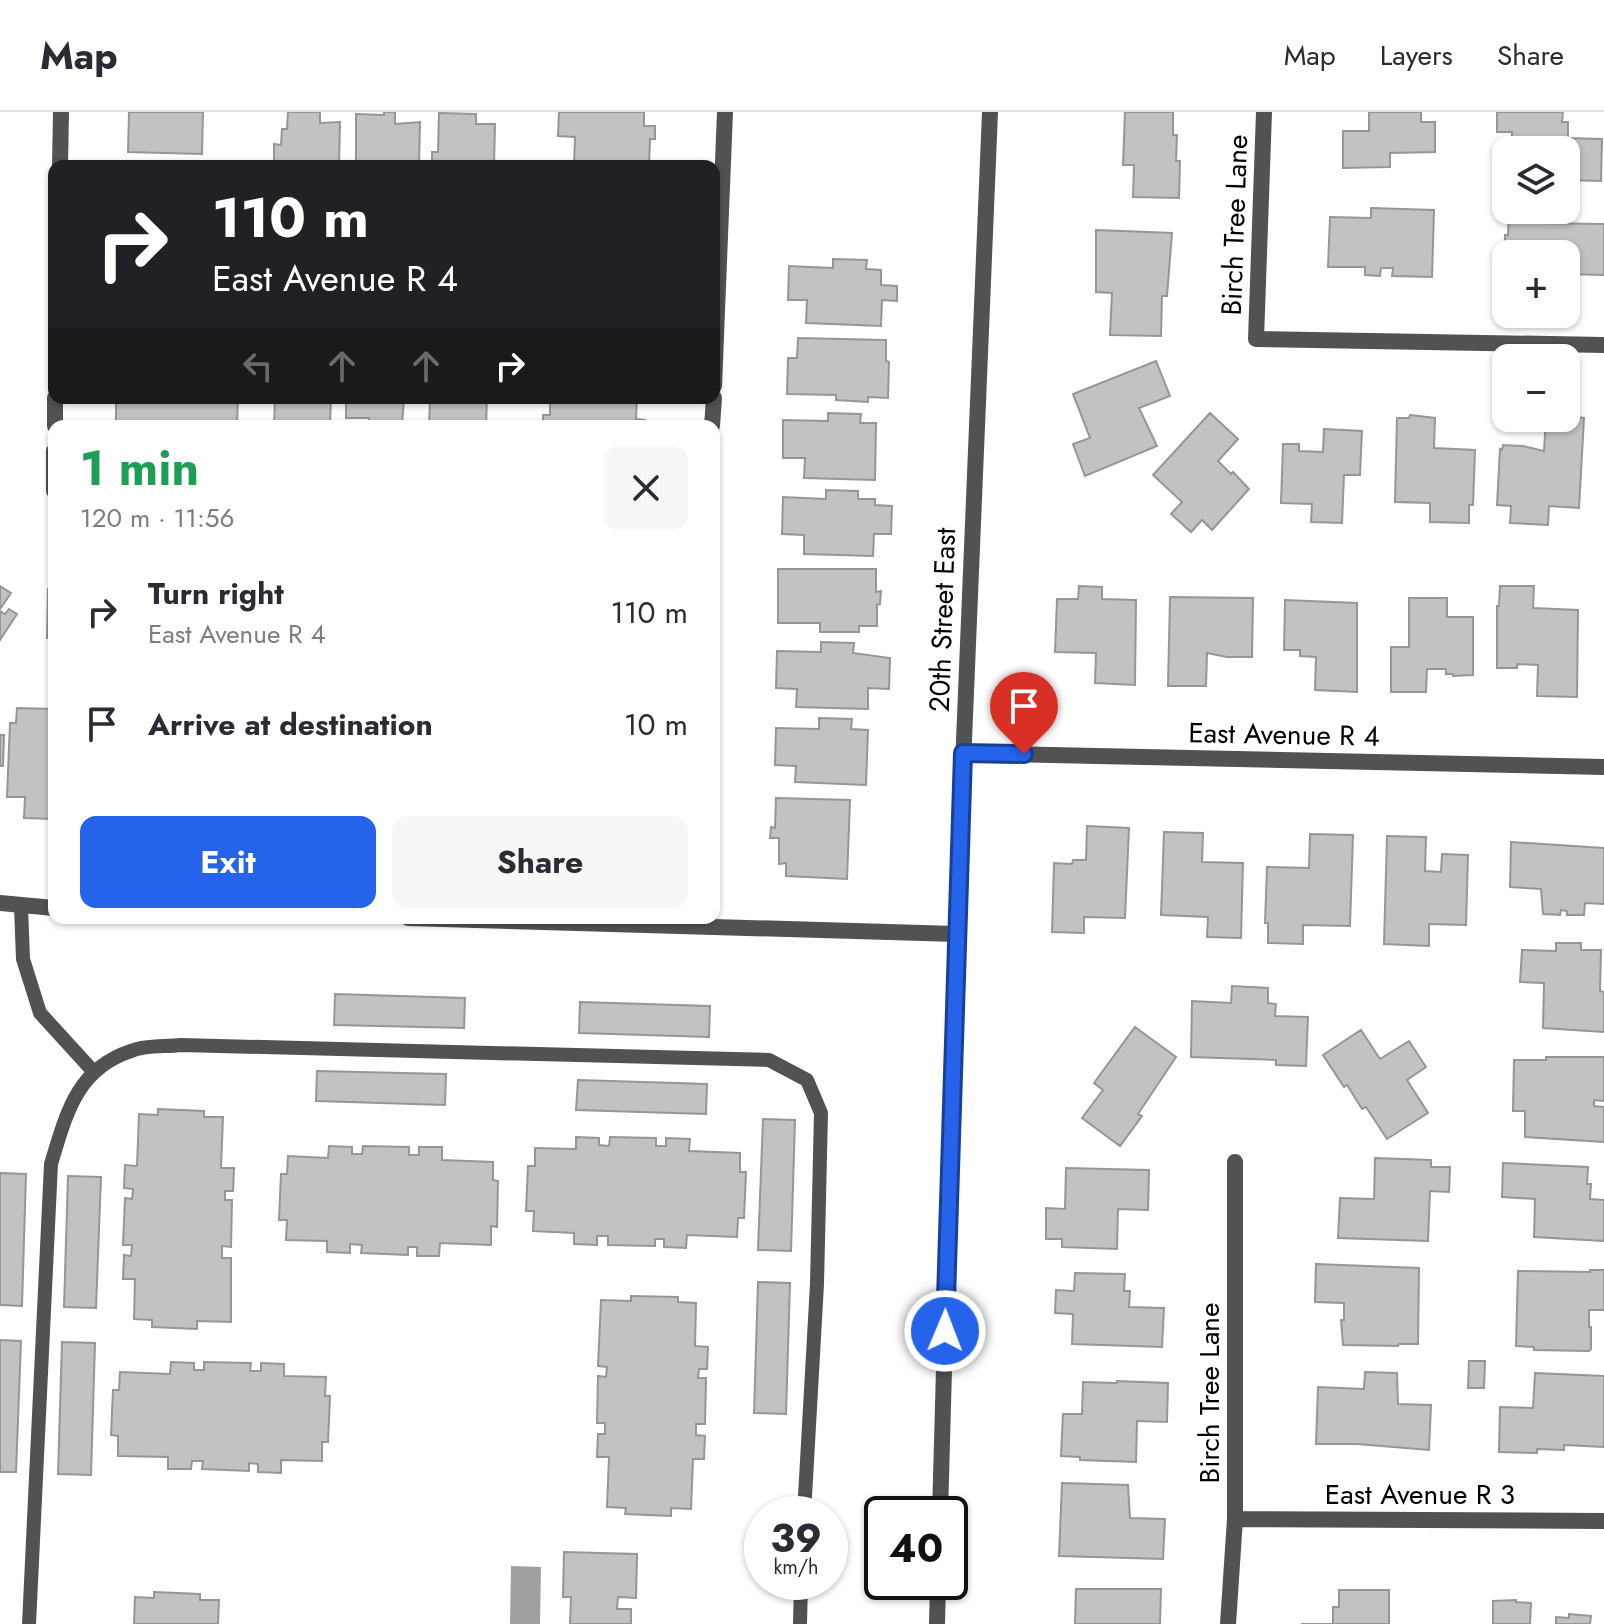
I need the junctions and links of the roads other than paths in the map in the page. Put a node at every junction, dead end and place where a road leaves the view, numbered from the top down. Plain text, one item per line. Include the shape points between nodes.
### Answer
1 (61, 112) edge
2 (725, 112) edge
3 (990, 112) edge
4 (1264, 112) edge
5 (60, 160) edge
6 (720, 237) edge
7 (1604, 345) edge
8 (963, 753) junction
9 (1604, 767) edge
10 (0, 903) edge
11 (21, 907) junction
12 (48, 908) edge
13 (720, 923) edge
14 (956, 934) junction
15 (92, 1070) junction
16 (1235, 1162) dead end
17 (805, 1496) edge
18 (940, 1496) edge
19 (1235, 1519) junction
20 (1604, 1521) edge
21 (801, 1600) edge
22 (938, 1600) edge
23 (29, 1624) edge
24 (800, 1624) edge
25 (937, 1624) edge
26 (1228, 1624) edge

1 - 5 street
2 - 6 street
3 - 8 street, 20th Street East
4 - 7 street, Birch Tree Lane via 1256,339
8 - 9 street, East Avenue R 4
8 - 14 street, 20th Street East
10 - 11 street
11 - 12 street
11 - 15 lane via 23,959 40,1013
13 - 14 street
14 - 18 street, 20th Street East
15 - 17 lane via 132,1050 181,1045 769,1060 807,1080 821,1113
15 - 23 lane via 69,1106 51,1164
16 - 19 street, Birch Tree Lane
19 - 20 street, East Avenue R 3
19 - 26 street, Birch Tree Lane
21 - 24 lane
22 - 25 street

